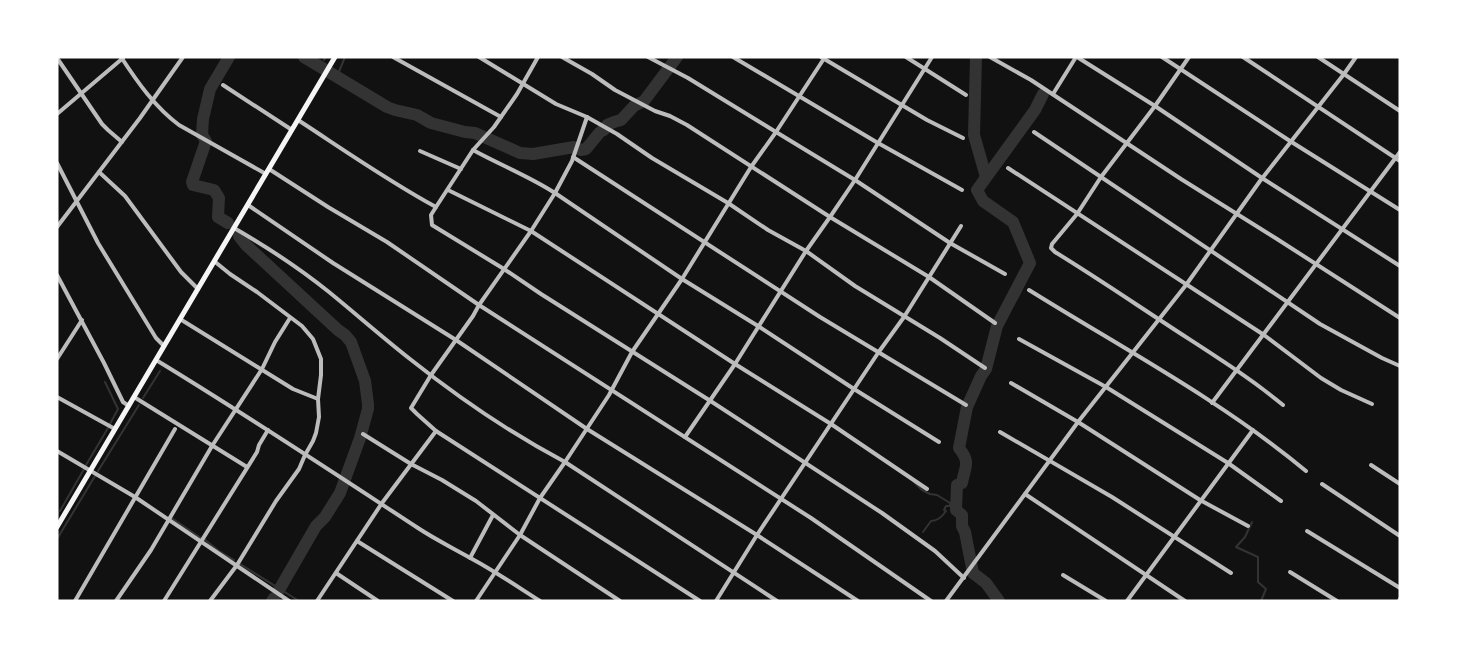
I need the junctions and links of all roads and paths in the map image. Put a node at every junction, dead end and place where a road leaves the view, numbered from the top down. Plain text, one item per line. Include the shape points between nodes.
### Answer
1 (183, 57) edge
2 (335, 57) edge
3 (393, 57) edge
4 (479, 57) edge
5 (538, 57) edge
6 (562, 57) edge
7 (648, 57) edge
8 (733, 57) edge
9 (906, 57) edge
10 (932, 57) edge
11 (990, 57) edge
12 (1077, 57) edge
13 (1162, 57) edge
14 (1189, 57) edge
15 (1243, 57) edge
16 (1318, 57) edge
17 (1356, 57) edge
18 (57, 58) edge
19 (123, 58) edge
20 (823, 58) edge
21 (925, 68) junction
22 (1181, 69) junction
23 (1344, 74) junction
24 (522, 84) junction
25 (223, 85) dead end
26 (81, 93) junction
27 (1053, 94) junction
28 (966, 95) dead end
29 (799, 96) junction
30 (152, 101) junction
31 (902, 106) junction
32 (1155, 106) junction
33 (1318, 106) junction
34 (1400, 111) edge
35 (57, 114) edge
36 (501, 117) junction
37 (587, 117) junction
38 (298, 120) junction
39 (292, 130) junction
40 (777, 132) junction
41 (1034, 132) dead end
42 (963, 138) dead end
43 (1290, 141) junction
44 (123, 142) junction
45 (878, 143) junction
46 (1127, 143) junction
47 (473, 150) junction
48 (420, 151) dead end
49 (1400, 152) edge
50 (573, 157) junction
51 (1395, 158) junction
52 (1400, 161) edge
53 (57, 163) edge
54 (751, 167) junction
55 (1008, 168) dead end
56 (460, 169) junction
57 (267, 171) junction
58 (99, 172) junction
59 (1101, 177) junction
60 (1262, 178) junction
61 (855, 180) junction
62 (448, 190) junction
63 (962, 190) dead end
64 (1370, 191) junction
65 (555, 193) junction
66 (77, 201) junction
67 (728, 203) junction
68 (248, 205) junction
69 (436, 207) junction
70 (1400, 210) edge
71 (1077, 214) junction
72 (1236, 214) junction
73 (830, 218) junction
74 (961, 226) dead end
75 (57, 227) edge
76 (234, 228) junction
77 (1342, 229) junction
78 (531, 231) junction
79 (705, 242) junction
80 (950, 243) junction
81 (806, 251) junction
82 (1210, 251) junction
83 (214, 261) junction
84 (1317, 264) junction
85 (1400, 266) edge
86 (504, 269) junction
87 (1005, 274) dead end
88 (57, 275) edge
89 (928, 277) junction
90 (682, 279) junction
91 (1186, 285) junction
92 (198, 289) junction
93 (1029, 290) dead end
94 (780, 292) junction
95 (1288, 302) junction
96 (479, 305) junction
97 (659, 314) junction
98 (904, 317) junction
99 (290, 318) junction
100 (1400, 318) edge
101 (180, 319) junction
102 (82, 320) junction
103 (1159, 320) junction
104 (995, 323) dead end
105 (758, 326) junction
106 (1264, 335) junction
107 (1018, 339) dead end
108 (456, 340) junction
109 (57, 346) edge
110 (164, 346) junction
111 (63, 350) junction
112 (632, 352) junction
113 (878, 352) junction
114 (1133, 353) junction
115 (57, 359) edge
116 (156, 360) junction
117 (735, 364) junction
118 (1400, 366) edge
119 (985, 368) dead end
120 (262, 369) junction
121 (1238, 370) junction
122 (431, 375) junction
123 (1011, 383) dead end
124 (1106, 387) junction
125 (854, 389) junction
126 (611, 390) junction
127 (57, 397) edge
128 (134, 397) junction
129 (318, 399) junction
130 (709, 400) junction
131 (1212, 403) junction
132 (1372, 404) dead end
133 (966, 405) dead end
134 (1283, 405) dead end
135 (129, 406) junction
136 (237, 409) junction
137 (1078, 423) junction
138 (831, 424) junction
139 (115, 429) junction
140 (175, 429) dead end
141 (587, 429) junction
142 (268, 430) junction
143 (436, 430) junction
144 (1253, 430) junction
145 (1000, 432) dead end
146 (363, 434) dead end
147 (685, 437) junction
148 (939, 442) dead end
149 (212, 446) junction
150 (57, 451) edge
151 (304, 455) junction
152 (1051, 460) junction
153 (566, 462) junction
154 (1228, 463) junction
155 (411, 464) junction
156 (805, 464) junction
157 (1371, 465) dead end
158 (247, 467) junction
159 (91, 470) junction
160 (1306, 471) dead end
161 (1322, 484) dead end
162 (1400, 484) edge
163 (927, 489) dead end
164 (1025, 494) junction
165 (135, 496) junction
166 (540, 498) junction
167 (782, 500) junction
168 (1200, 500) junction
169 (1281, 501) dead end
170 (382, 503) junction
171 (57, 511) edge
172 (64, 515) junction
173 (493, 515) junction
174 (169, 519) junction
175 (1248, 526) dead end
176 (57, 527) edge
177 (1306, 531) dead end
178 (520, 535) junction
179 (757, 535) junction
180 (1174, 535) junction
181 (1400, 536) edge
182 (201, 541) junction
183 (357, 541) junction
184 (470, 558) junction
185 (237, 565) junction
186 (495, 572) junction
187 (1290, 572) dead end
188 (336, 573) junction
189 (734, 573) junction
190 (1231, 573) dead end
191 (1146, 574) junction
192 (1063, 575) dead end
193 (964, 578) junction
194 (1400, 588) edge
195 (75, 601) edge
196 (116, 601) edge
197 (164, 601) edge
198 (210, 601) edge
199 (290, 601) edge
200 (317, 601) edge
201 (378, 601) edge
202 (453, 601) edge
203 (476, 601) edge
204 (540, 601) edge
205 (620, 601) edge
206 (700, 601) edge
207 (716, 601) edge
208 (777, 601) edge
209 (858, 601) edge
210 (931, 601) edge
211 (946, 601) edge
212 (1106, 601) edge
213 (1126, 601) edge
214 (1185, 601) edge
215 (1337, 601) edge

1 - 30 street
2 - 38 main road
3 - 36 street
4 - 24 street
5 - 24 street
6 - 54 street via 615,90 687,125
7 - 40 street
8 - 29 street
9 - 21 street
10 - 21 street
11 - 27 street
12 - 27 street
12 - 32 street
13 - 22 street
14 - 22 street
15 - 33 street
16 - 23 street
17 - 23 street
18 - 26 street
19 - 26 street
19 - 30 street
20 - 29 street
20 - 31 street
21 - 28 street
21 - 31 street
22 - 32 street
22 - 43 street
23 - 33 street
23 - 34 street
24 - 36 street
24 - 37 street
25 - 39 street
26 - 35 street
26 - 44 street via 102,124
27 - 46 street
29 - 40 street
29 - 45 street
30 - 44 street
30 - 57 street via 179,125
31 - 42 street
31 - 45 street
32 - 46 street
32 - 60 street
33 - 43 street
33 - 51 street
36 - 47 street
37 - 50 street
37 - 67 street
38 - 39 main road
38 - 69 street
39 - 57 main road
40 - 54 street
40 - 61 street
41 - 59 street
43 - 60 street
43 - 64 street
44 - 58 street
45 - 61 street
45 - 63 street
46 - 59 street
46 - 72 street
47 - 56 street
47 - 65 street
48 - 56 street
49 - 51 street
50 - 65 street
50 - 79 street
51 - 52 street
51 - 64 street
53 - 66 street
54 - 67 street
54 - 73 street
55 - 71 street
56 - 62 street
57 - 68 main road
57 - 96 street via 387,242
58 - 66 street
58 - 92 street via 125,196
59 - 71 street
59 - 82 street
60 - 72 street
60 - 77 street
61 - 73 street
61 - 80 street
62 - 69 street
62 - 78 street
64 - 70 street
64 - 77 street
65 - 78 street
65 - 90 street
66 - 75 street
66 - 110 street
67 - 79 street
67 - 81 street
68 - 76 main road
68 - 108 street
69 - 86 street via 431,215 432,225
71 - 91 street
71 - 103 street via 1051,248
72 - 82 street
72 - 84 street
73 - 81 street
73 - 89 street
74 - 80 street
76 - 83 main road
76 - 122 street via 312,279
77 - 84 street
77 - 85 street
78 - 86 street
78 - 97 street
79 - 90 street
79 - 94 street
80 - 87 street
80 - 89 street
81 - 94 street
81 - 98 street
82 - 91 street
82 - 95 street
83 - 92 main road
83 - 99 street
84 - 95 street
84 - 100 street
86 - 96 street
86 - 112 street
88 - 102 street
89 - 98 street
89 - 104 street
90 - 97 street
90 - 105 street
91 - 103 street
91 - 106 street
92 - 101 main road
93 - 114 street
94 - 105 street
94 - 113 street
95 - 106 street
95 - 118 street via 1320,324
96 - 108 street
96 - 126 street
97 - 112 street
97 - 117 street
98 - 113 street
98 - 119 street
99 - 120 street
99 - 129 street via 313,339 321,359
101 - 110 main road
101 - 120 street
102 - 111 street
102 - 135 street via 123,402
103 - 114 street
103 - 121 street
105 - 117 street
105 - 125 street
106 - 121 street
106 - 132 street via 1321,378
107 - 124 street
108 - 122 street
108 - 141 street
109 - 111 street
110 - 116 main road
111 - 115 street
112 - 126 street
112 - 130 street
113 - 125 street
113 - 133 street
114 - 124 street
114 - 131 street
116 - 128 main road
116 - 136 street
117 - 130 street
117 - 138 street
120 - 129 street
120 - 136 street
121 - 131 street
121 - 134 street
122 - 143 street via 411,408
122 - 153 street via 478,411
123 - 137 street
124 - 137 street
124 - 154 street
125 - 138 street
125 - 148 street
126 - 141 street
126 - 147 street
127 - 139 street
128 - 135 main road
128 - 149 street
129 - 151 street via 316,432
130 - 147 street
130 - 156 street
131 - 144 street
135 - 139 main road
136 - 142 street
136 - 149 street
137 - 152 street
137 - 168 street
138 - 156 street
138 - 163 street
139 - 159 main road
140 - 165 street
141 - 153 street
141 - 179 street
142 - 151 street
142 - 158 street
143 - 155 street
143 - 166 street
144 - 154 street
144 - 160 street
145 - 152 street
146 - 155 street
147 - 167 street
149 - 158 street
149 - 174 street
150 - 159 street
151 - 170 street
151 - 185 street via 299,469
152 - 164 street
152 - 180 street
153 - 166 street
153 - 189 street
154 - 168 street
154 - 169 street
155 - 170 street
155 - 173 street
156 - 167 street
156 - 193 street via 882,513 935,551
157 - 162 street
158 - 182 street
159 - 165 street
159 - 172 main road
161 - 181 street
164 - 191 street
164 - 193 street
165 - 174 street
165 - 195 street
166 - 178 street
166 - 206 street
167 - 179 street
167 - 210 street
168 - 175 street
168 - 180 street
170 - 183 street
170 - 184 street
171 - 172 street
172 - 176 main road
173 - 178 street
173 - 184 street
174 - 182 street
174 - 196 street
177 - 194 street
178 - 186 street
178 - 205 street
179 - 189 street
179 - 209 street
180 - 190 street
180 - 191 street
182 - 185 street
182 - 197 street
183 - 188 street
183 - 202 street
184 - 186 street
185 - 198 street
185 - 199 street
186 - 203 street
186 - 204 street
187 - 215 street
188 - 200 street
188 - 201 street
189 - 207 street
189 - 208 street
191 - 213 street
191 - 214 street
192 - 212 street
193 - 211 street

